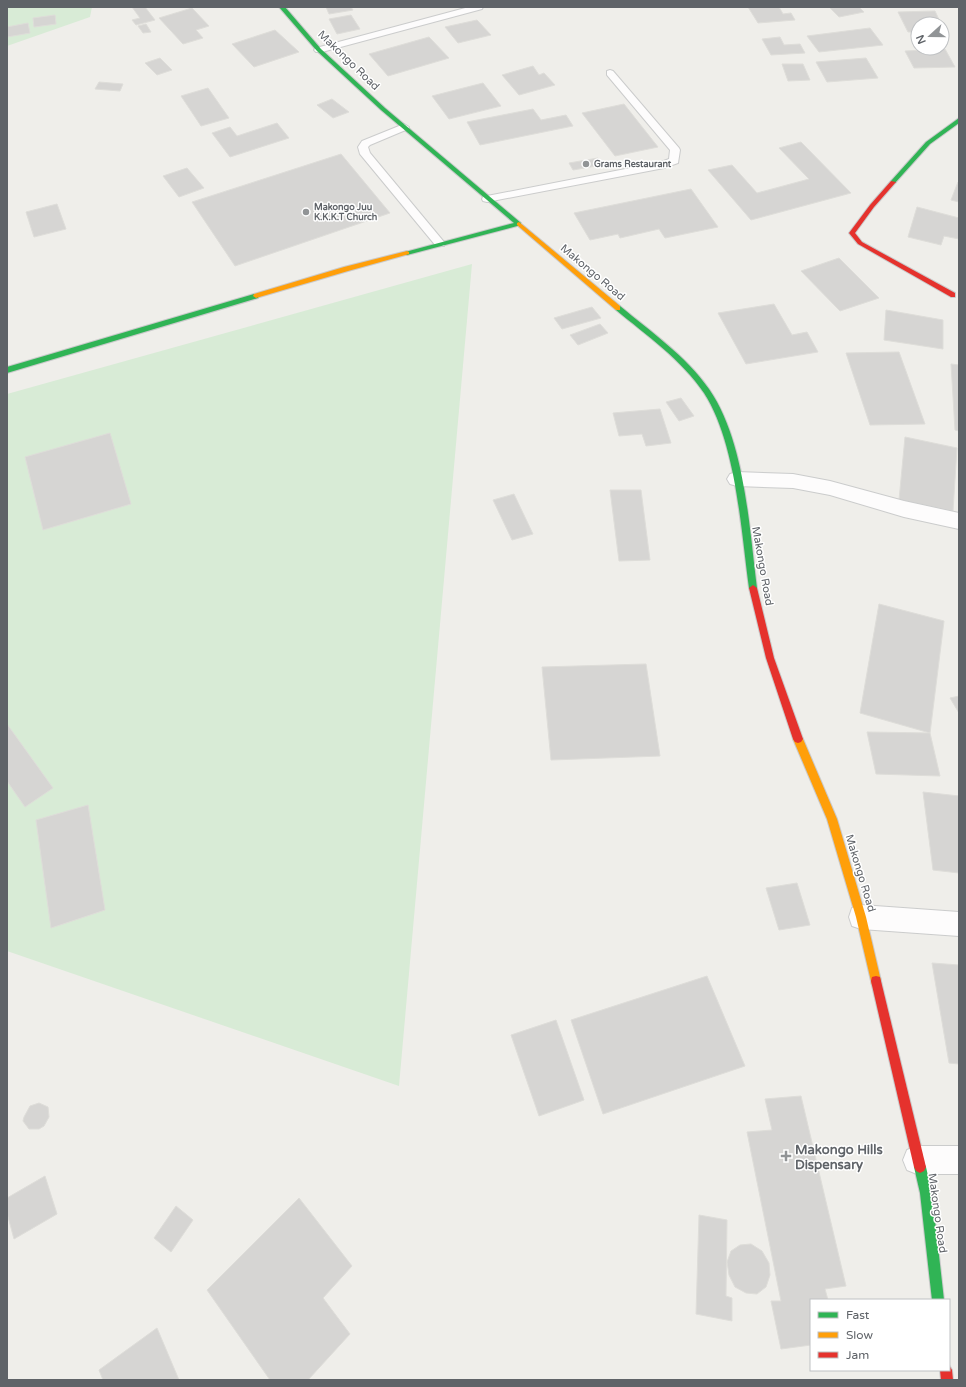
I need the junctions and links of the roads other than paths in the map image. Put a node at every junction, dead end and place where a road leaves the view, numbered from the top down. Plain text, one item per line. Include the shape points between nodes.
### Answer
1 (282, 7) edge
2 (479, 7) edge
3 (319, 50) junction
4 (610, 73) dead end
5 (959, 120) edge
6 (404, 127) junction
7 (487, 199) junction
8 (517, 224) junction
9 (440, 244) junction
10 (953, 295) dead end
11 (7, 370) edge
12 (737, 479) junction
13 (959, 521) edge
14 (862, 917) junction
15 (959, 924) edge
16 (918, 1160) junction
17 (959, 1160) edge
18 (938, 1299) edge

1 - 3 street, Makongo Road
2 - 3 lane
3 - 6 street, Makongo Road
4 - 7 lane via 675,150 674,161
5 - 10 street via 928,143 872,206 852,233 860,243
6 - 7 street, Makongo Road
6 - 9 lane via 366,143 363,148 365,154
7 - 8 street, Makongo Road
8 - 9 street
8 - 12 street, Makongo Road via 678,358 707,392 723,424
9 - 11 street via 346,269
12 - 13 street via 793,481
12 - 14 street, Makongo Road via 754,597 770,658 792,728 832,819
14 - 15 street
14 - 16 street, Makongo Road
16 - 17 street
16 - 18 street, Makongo Road via 926,1193

